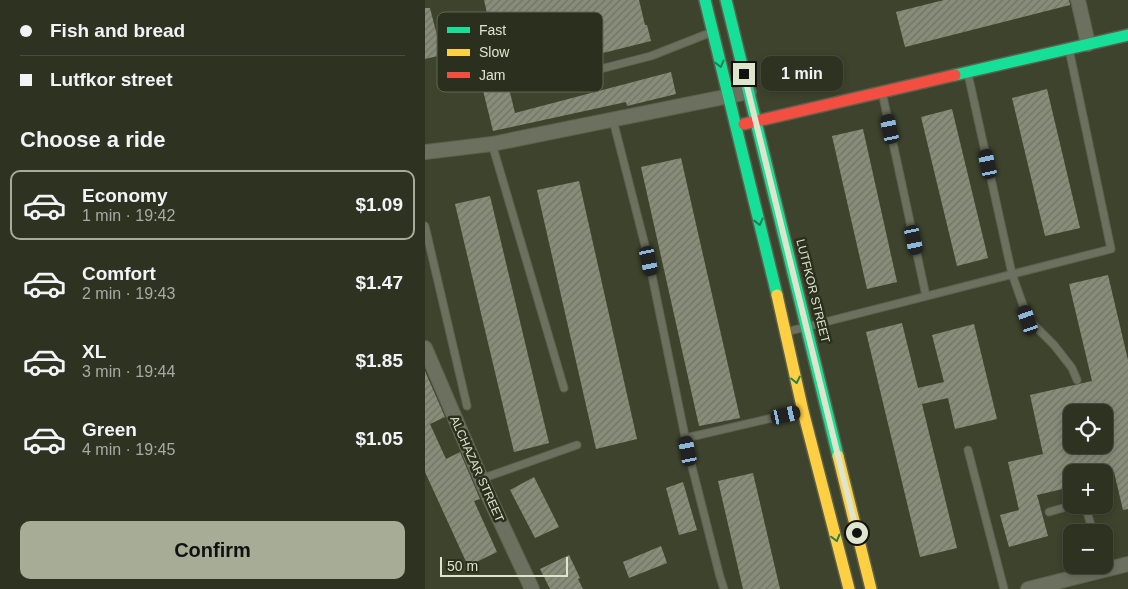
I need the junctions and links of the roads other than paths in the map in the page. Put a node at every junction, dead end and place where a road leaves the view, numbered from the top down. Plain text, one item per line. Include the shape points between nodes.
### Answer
1 (705, 0) edge
2 (727, 0) edge
3 (1078, 0) edge
4 (713, 32) junction
5 (1128, 35) edge
6 (1088, 44) junction
7 (1069, 48) junction
8 (603, 68) edge
9 (968, 72) junction
10 (882, 91) junction
11 (749, 92) junction
12 (728, 97) junction
13 (613, 120) junction
14 (756, 121) junction
15 (735, 126) junction
16 (492, 144) junction
17 (425, 152) edge
18 (425, 226) edge
19 (1012, 274) junction
20 (926, 296) junction
21 (807, 327) junction
22 (786, 332) junction
23 (425, 348) edge
24 (1077, 380) dead end
25 (564, 388) dead end
26 (467, 406) dead end
27 (803, 411) junction
28 (686, 438) junction
29 (577, 445) dead end
30 (968, 450) dead end
31 (481, 479) junction
32 (1063, 508) edge
33 (1049, 512) dead end
34 (1128, 564) edge
35 (1113, 566) edge
36 (1088, 574) edge
37 (1063, 585) edge
38 (532, 589) edge
39 (724, 589) edge
40 (849, 589) edge
41 (871, 589) edge
42 (1003, 589) edge
43 (1028, 589) edge

1 - 4 main road
2 - 11 main road, LUTFKOR STREET
3 - 6 street
4 - 8 lane via 651,56
4 -> 12 main road
5 - 6 main road
6 - 7 main road
7 - 9 main road
7 - 19 lane via 1111,249
9 - 10 main road
9 - 19 lane
10 - 14 main road
10 - 20 lane
11 - 12 street
11 - 14 main road, LUTFKOR STREET
12 - 13 street
12 - 15 main road
13 - 16 street
13 - 28 lane via 649,261
14 - 15 main road
14 - 21 main road, LUTFKOR STREET
15 -> 22 main road
16 - 17 street
16 - 25 lane
18 - 26 lane
19 - 20 lane
19 - 24 lane via 1028,320 1072,368
20 - 21 lane
21 - 22 lane
21 - 41 main road, LUTFKOR STREET
22 -> 27 main road
23 - 31 street, ALCHAZAR STREET
27 - 28 lane
27 -> 40 main road
28 - 39 lane
29 - 31 lane
30 - 42 lane
31 - 38 street, ALCHAZAR STREET
32 - 33 lane
34 - 35 street
36 - 37 street
37 - 43 street

